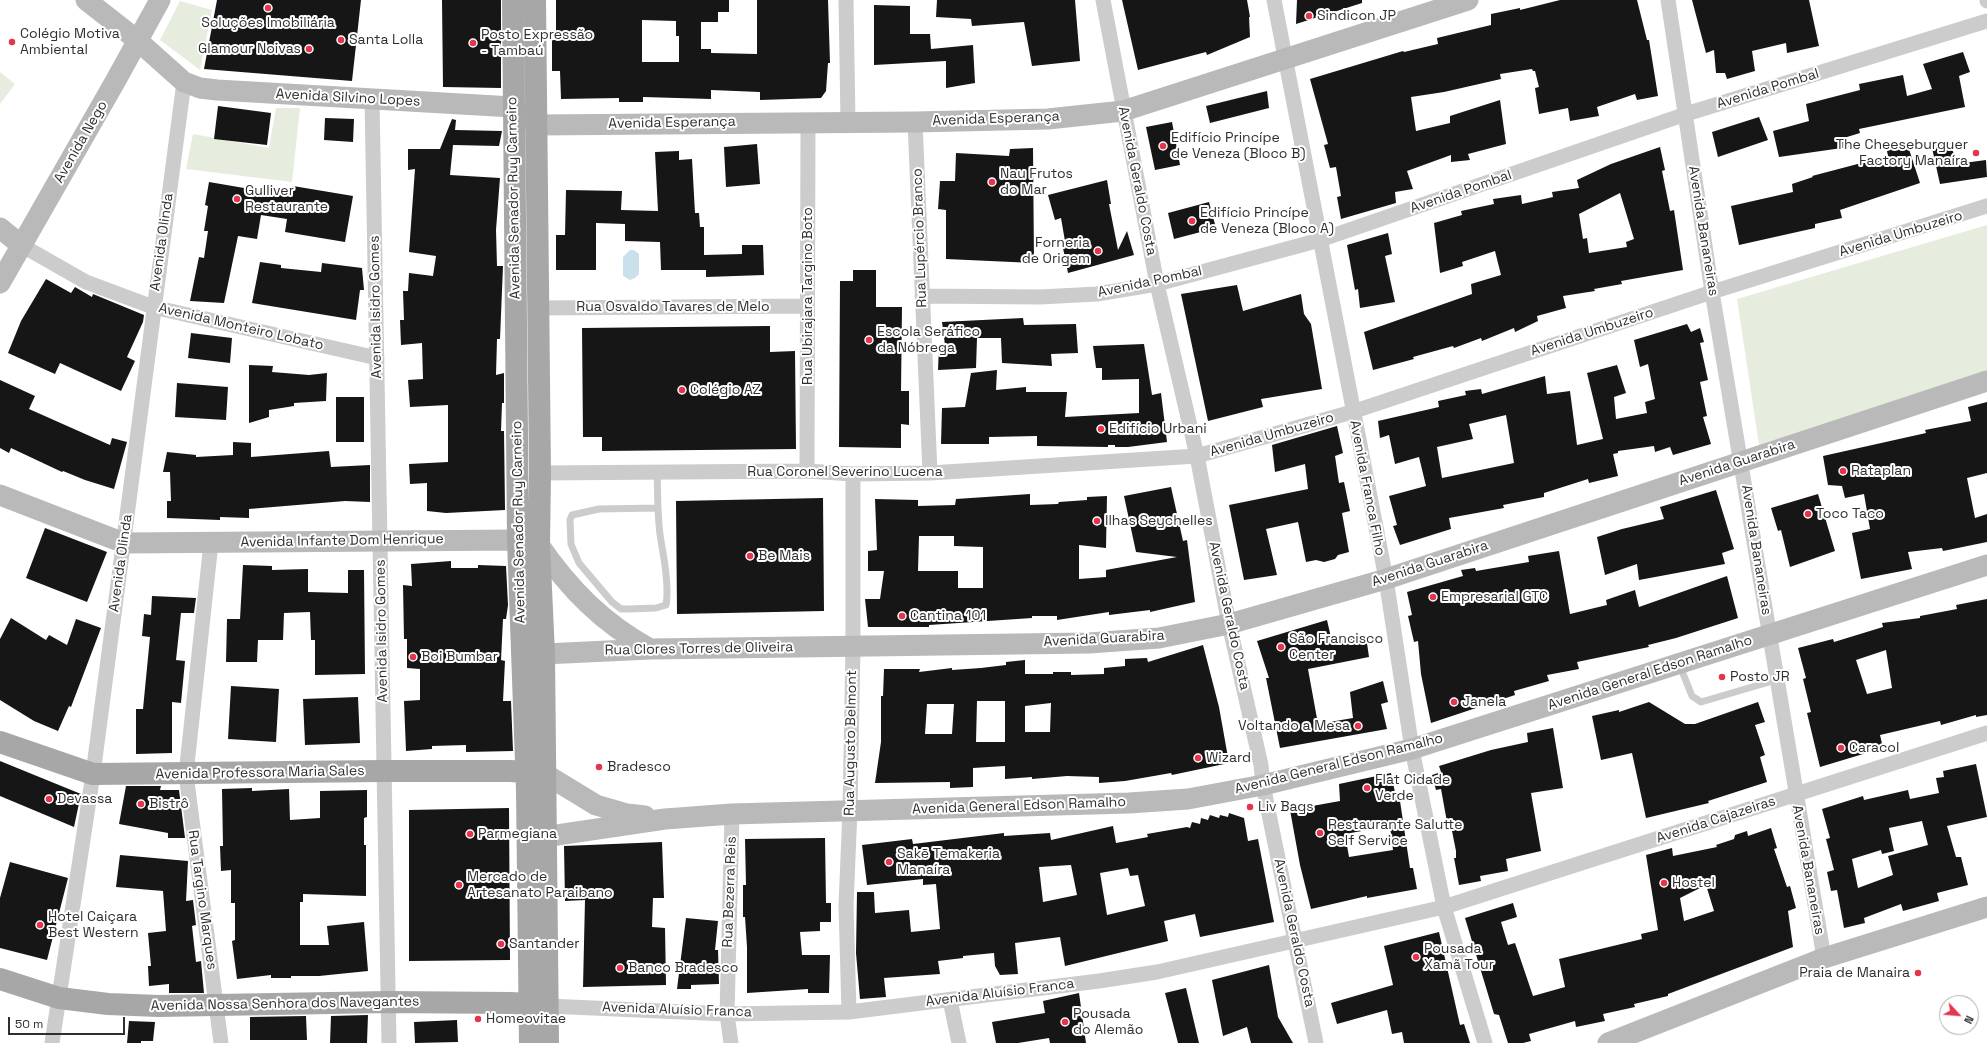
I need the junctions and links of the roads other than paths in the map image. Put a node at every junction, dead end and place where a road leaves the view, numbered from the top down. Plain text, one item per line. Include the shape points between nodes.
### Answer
1 (86, 0) edge
2 (160, 0) edge
3 (513, 0) edge
4 (535, 0) edge
5 (846, 0) edge
6 (1103, 0) edge
7 (1274, 0) edge
8 (1468, 0) edge
9 (1668, 0) edge
10 (1987, 21) edge
11 (137, 40) junction
12 (1284, 58) junction
13 (184, 82) junction
14 (372, 99) junction
15 (513, 107) junction
16 (1123, 111) junction
17 (1686, 114) junction
18 (808, 122) junction
19 (848, 122) junction
20 (915, 122) junction
21 (536, 125) junction
22 (1987, 206) edge
23 (0, 228) edge
24 (1320, 240) junction
25 (21, 246) junction
26 (0, 283) edge
27 (1156, 284) junction
28 (1712, 292) junction
29 (922, 296) junction
30 (807, 306) junction
31 (153, 307) junction
32 (539, 308) junction
33 (377, 358) junction
34 (1987, 381) edge
35 (1352, 412) junction
36 (1197, 456) junction
37 (1742, 461) junction
38 (807, 470) junction
39 (657, 472) junction
40 (540, 473) junction
41 (930, 473) junction
42 (853, 474) junction
43 (0, 495) edge
44 (658, 508) junction
45 (380, 540) junction
46 (518, 540) junction
47 (124, 543) junction
48 (211, 543) junction
49 (539, 545) junction
50 (1987, 565) edge
51 (1386, 580) junction
52 (1229, 624) junction
53 (1770, 634) junction
54 (853, 646) junction
55 (650, 649) junction
56 (544, 654) junction
57 (1678, 663) junction
58 (1776, 680) junction
59 (1987, 733) edge
60 (0, 742) edge
61 (1412, 749) junction
62 (384, 771) junction
63 (536, 773) junction
64 (93, 774) junction
65 (186, 774) junction
66 (1264, 785) junction
67 (1795, 794) junction
68 (850, 810) junction
69 (732, 814) junction
70 (665, 819) junction
71 (537, 838) junction
72 (1444, 907) junction
73 (1987, 907) edge
74 (1295, 940) junction
75 (1824, 958) junction
76 (0, 979) edge
77 (59, 998) junction
78 (950, 1000) junction
79 (388, 1002) junction
80 (216, 1005) junction
81 (539, 1005) junction
82 (849, 1012) junction
83 (727, 1014) junction
84 (52, 1043) edge
85 (221, 1043) edge
86 (389, 1043) edge
87 (530, 1043) edge
88 (548, 1043) edge
89 (731, 1043) edge
90 (959, 1043) edge
91 (1316, 1043) edge
92 (1485, 1043) edge
93 (1608, 1043) edge

1 - 11 main road
2 - 11 main road, Avenida Nego
3 - 15 main road, Avenida Senador Ruy Carneiro
4 - 21 main road, Avenida Senador Ruy Carneiro
5 - 19 street
6 - 16 street, Avenida Geraldo Costa
7 - 12 street, Avenida Franca Filho
8 - 12 main road, Avenida Esperança
9 - 17 street, Avenida Bananeiras
10 - 17 street, Avenida Pombal
11 - 13 main road
11 - 25 main road, Avenida Nego
12 - 16 main road, Avenida Esperança
12 - 24 street, Avenida Franca Filho
13 - 14 main road, Avenida Silvino Lopes via 200,88 217,90
13 - 31 street, Avenida Olinda
14 - 15 main road, Avenida Silvino Lopes
14 - 33 street, Avenida Isidro Gomes
15 - 21 main road
15 - 46 main road, Avenida Senador Ruy Carneiro
16 - 20 main road, Avenida Esperança via 1048,118
16 - 27 street, Avenida Geraldo Costa
17 - 24 street, Avenida Pombal
17 - 28 street, Avenida Bananeiras
18 - 19 main road, Avenida Esperança
18 - 21 main road, Avenida Esperança
18 - 30 street, Rua Ubirajara Targino Boto
19 - 20 main road, Avenida Esperança
20 - 29 street, Rua Lupércio Branco
21 - 32 main road, Avenida Senador Ruy Carneiro
22 - 28 street, Avenida Umbuzeiro
23 - 25 main road
24 - 27 street, Avenida Pombal
24 - 35 street, Avenida Franca Filho
25 - 26 main road, Avenida Nego
25 - 31 street, Avenida Monteiro Lobato via 86,282
27 - 29 street, Avenida Pombal via 1097,294 1040,297
27 - 36 street, Avenida Geraldo Costa
28 - 35 street, Avenida Umbuzeiro
28 - 37 street, Avenida Bananeiras
29 - 41 street, Rua Lupércio Branco
30 - 32 street, Rua Osvaldo Tavares de Melo
30 - 38 street, Rua Ubirajara Targino Boto
31 - 33 street, Avenida Monteiro Lobato
31 - 47 street, Avenida Olinda
32 - 40 main road, Avenida Senador Ruy Carneiro
33 - 45 street, Avenida Isidro Gomes
34 - 37 main road, Avenida Guarabira
35 - 36 street, Avenida Umbuzeiro
35 - 51 street, Avenida Franca Filho
36 - 41 street, Rua Coronel Severino Lucena
36 - 52 street, Avenida Geraldo Costa
37 - 51 main road, Avenida Guarabira
37 - 53 street, Avenida Bananeiras
38 - 39 street, Rua Coronel Severino Lucena
38 - 42 street, Rua Coronel Severino Lucena
39 - 40 street, Rua Coronel Severino Lucena
39 - 44 lane
40 - 49 main road, Avenida Senador Ruy Carneiro
41 - 42 street, Rua Coronel Severino Lucena
42 - 54 street, Rua Augusto Belmont
43 - 47 main road, Avenida Infante Dom Henrique
44 - 44 lane via 599,510 572,515 570,520 571,544 580,563 612,602 621,609 656,608 666,605 668,597
45 - 46 main road, Avenida Infante Dom Henrique
45 - 48 main road, Avenida Infante Dom Henrique
45 - 62 street, Avenida Isidro Gomes
46 - 49 main road, Avenida Infante Dom Henrique
46 - 63 main road, Avenida Senador Ruy Carneiro
47 - 48 main road, Avenida Infante Dom Henrique
47 - 64 street, Avenida Olinda
48 - 65 street, Rua Targino Marques
49 - 55 main road via 554,567 598,614 625,635
49 - 56 main road, Avenida Senador Ruy Carneiro
50 - 53 main road, Avenida General Edson Ramalho
51 - 52 main road, Avenida Guarabira
51 - 61 street, Avenida Franca Filho
52 - 54 main road, Avenida Guarabira via 1159,638 1097,642
52 - 66 street, Avenida Geraldo Costa
53 - 57 main road, Avenida General Edson Ramalho
53 - 58 street, Avenida Bananeiras
54 - 55 main road, Rua Clores Torres de Oliveira
54 - 68 street, Rua Augusto Belmont
55 - 56 main road, Rua Clores Torres de Oliveira
56 - 63 main road, Avenida Senador Ruy Carneiro
57 - 58 lane via 1692,696 1701,702
57 - 61 main road, Avenida General Edson Ramalho
58 - 67 street, Avenida Bananeiras
59 - 67 street, Avenida Cajazeiras
60 - 64 main road, Avenida Professora Maria Sales
61 - 66 main road, Avenida General Edson Ramalho
61 - 72 street, Avenida Franca Filho
62 - 63 main road, Avenida Professora Maria Sales
62 - 65 main road, Avenida Professora Maria Sales
62 - 79 street, Avenida Isidro Gomes
63 - 70 main road, Avenida General Edson Ramalho via 596,805 627,814
63 - 71 main road, Avenida Senador Ruy Carneiro
64 - 65 main road, Avenida Professora Maria Sales
64 - 77 street, Avenida Olinda
65 - 80 street, Rua Targino Marques
66 - 68 main road, Avenida General Edson Ramalho via 1188,799 1129,803
66 - 74 street, Avenida Geraldo Costa
67 - 72 street, Avenida Cajazeiras
67 - 75 street, Avenida Bananeiras
68 - 69 main road, Avenida General Edson Ramalho
68 - 82 street, Rua Augusto Belmont via 846,905
69 - 70 main road, Avenida General Edson Ramalho
69 - 83 street, Rua Bezerra Reis
70 - 71 main road, Avenida General Edson Ramalho
71 - 81 main road, Avenida Senador Ruy Carneiro
72 - 74 street, Avenida Aluísio Franca
72 - 92 street, Avenida Franca Filho
73 - 75 main road
74 - 78 street, Avenida Aluísio Franca via 1157,972
74 - 91 street, Avenida Geraldo Costa
75 - 93 main road
76 - 77 main road, Avenida Nossa Senhora dos Navegantes
77 - 80 main road, Avenida Nossa Senhora dos Navegantes via 152,1006
77 - 84 street, Avenida Olinda
78 - 82 street, Avenida Aluísio Franca
78 - 90 street
79 - 80 main road, Avenida Nossa Senhora dos Navegantes
79 - 81 main road, Avenida Nossa Senhora dos Navegantes
79 - 86 street, Avenida Isidro Gomes
80 - 85 street, Rua Targino Marques
81 - 83 street, Avenida Aluísio Franca
81 - 87 main road, Avenida Senador Ruy Carneiro
81 - 88 main road, Avenida Senador Ruy Carneiro
82 - 83 street, Avenida Aluísio Franca
83 - 89 street, Rua Bezerra Reis

